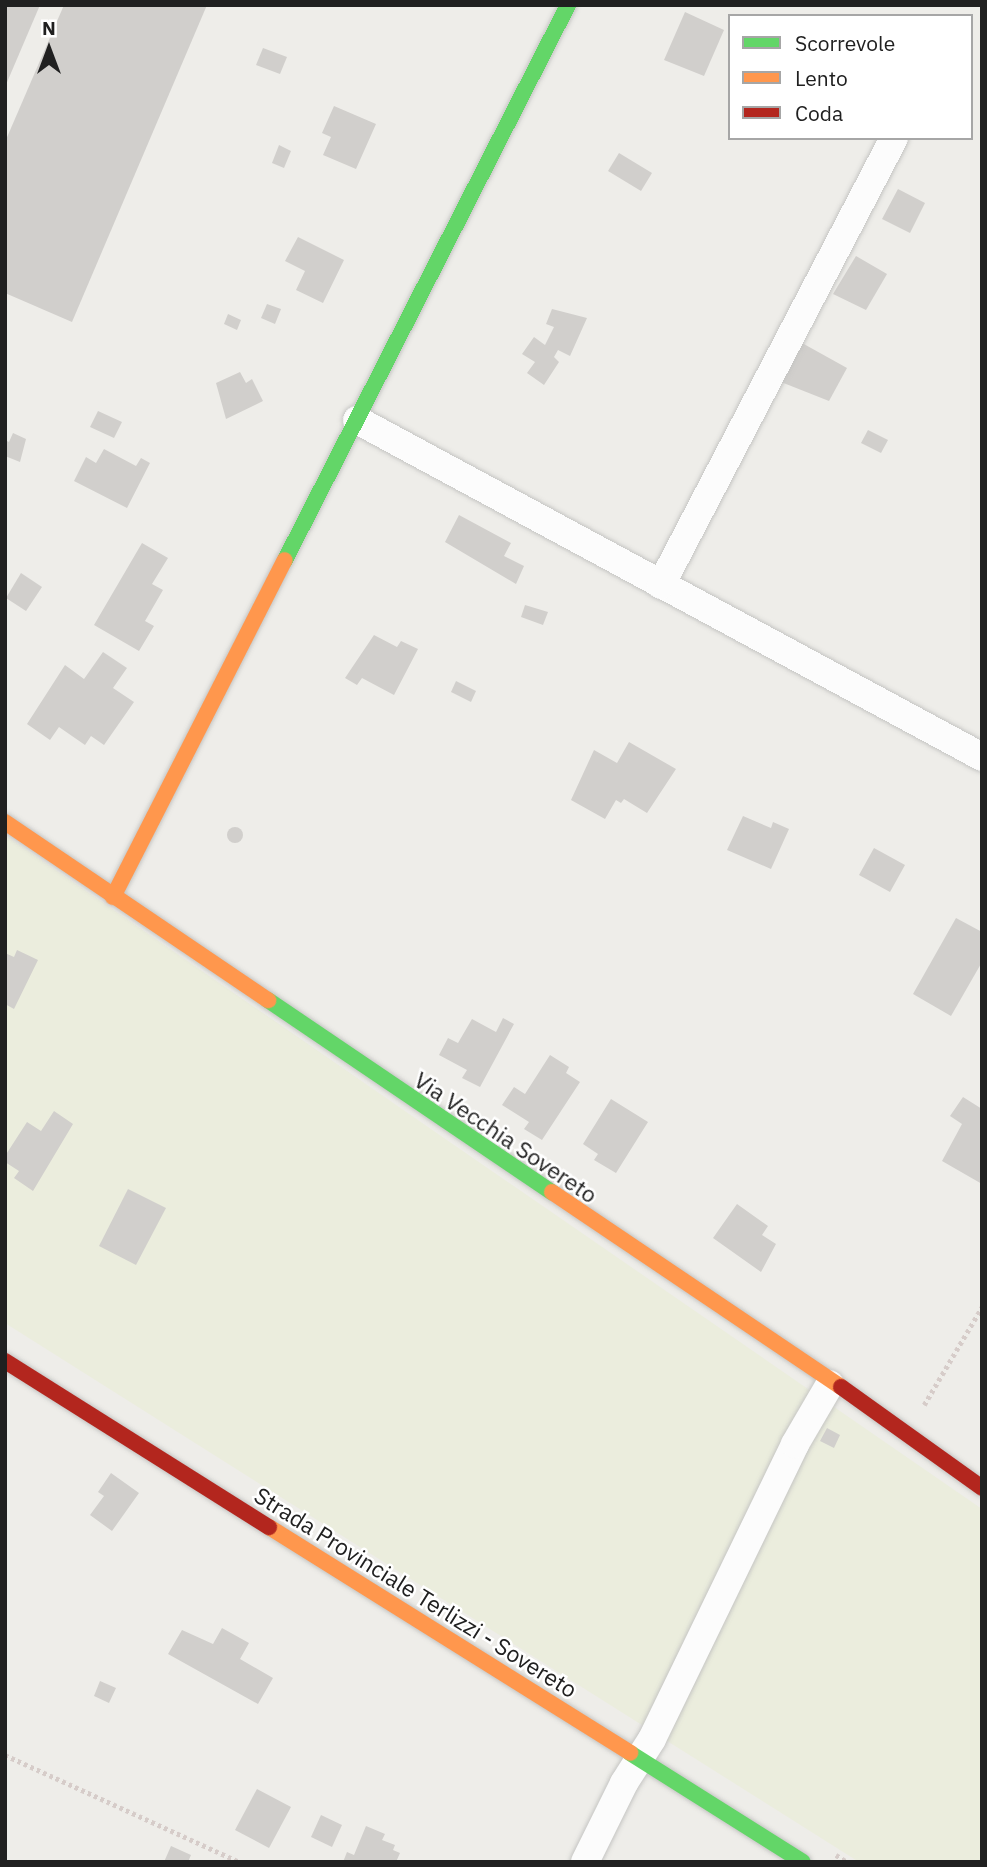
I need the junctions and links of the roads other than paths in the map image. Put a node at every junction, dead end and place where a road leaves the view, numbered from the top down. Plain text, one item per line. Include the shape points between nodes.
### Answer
1 (568, 5) edge
2 (893, 140) edge
3 (357, 420) junction
4 (661, 585) junction
5 (982, 757) edge
6 (5, 822) edge
7 (113, 897) junction
8 (5, 1361) edge
9 (830, 1384) junction
10 (982, 1488) edge
11 (639, 1759) junction
12 (585, 1862) edge
13 (803, 1862) edge

1 - 3 street
2 - 4 street
3 - 4 street
3 - 7 street
4 - 5 street
6 - 7 street, Via Vecchia Sovereto
7 - 9 street, Via Vecchia Sovereto
8 - 11 street, Strada Provinciale Terlizzi - Sovereto
9 - 10 street, Via Vecchia Sovereto via 908,1433
9 - 11 street via 795,1444
11 - 12 street
11 - 13 street, Strada Provinciale Terlizzi - Sovereto

